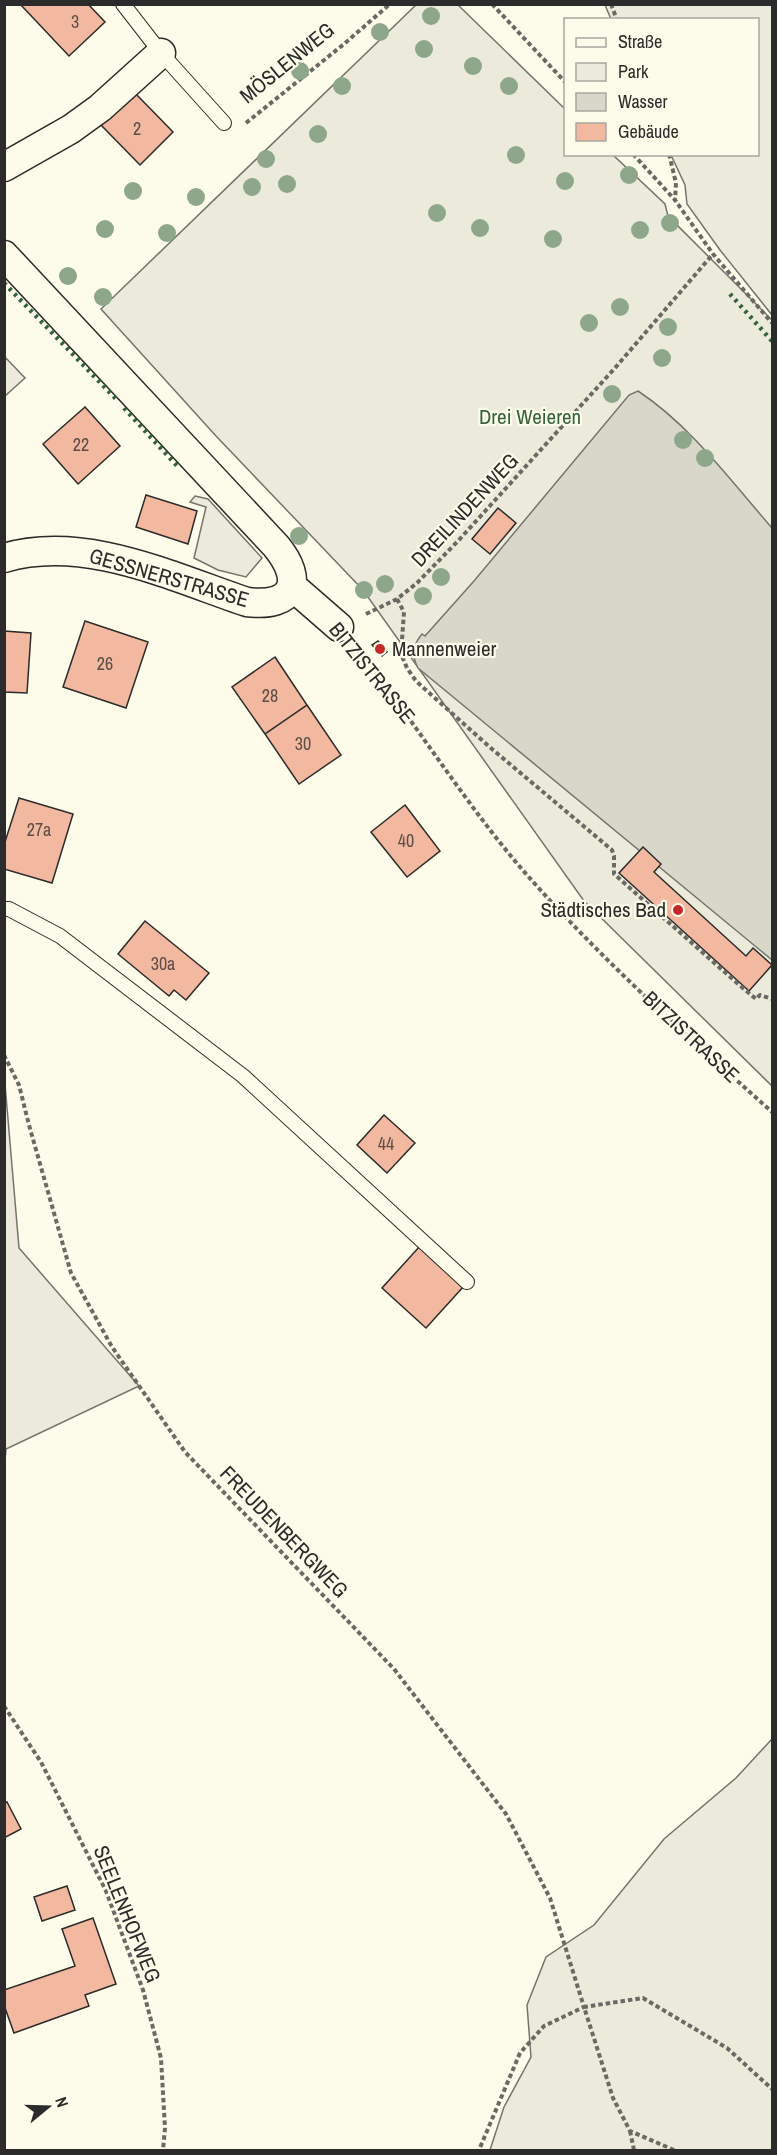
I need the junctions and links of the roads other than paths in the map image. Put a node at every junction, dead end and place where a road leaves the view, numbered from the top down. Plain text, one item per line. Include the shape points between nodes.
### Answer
1 (123, 4) edge
2 (161, 53) junction
3 (224, 123) road end
4 (4, 167) edge
5 (4, 255) edge
6 (4, 558) edge
7 (293, 587) junction
8 (339, 627) road end
9 (4, 909) edge
10 (467, 1282) dead end

1 - 2 lane, MÖSLENWEG
2 - 3 lane, MÖSLENWEG
2 - 4 street via 71,129
5 - 7 street via 276,546 290,566
6 - 7 street, GESSNERSTRASSE via 39,550 88,554 260,604 281,600
7 - 8 street, BITZISTRASSE
9 - 10 lane via 60,936 243,1076

